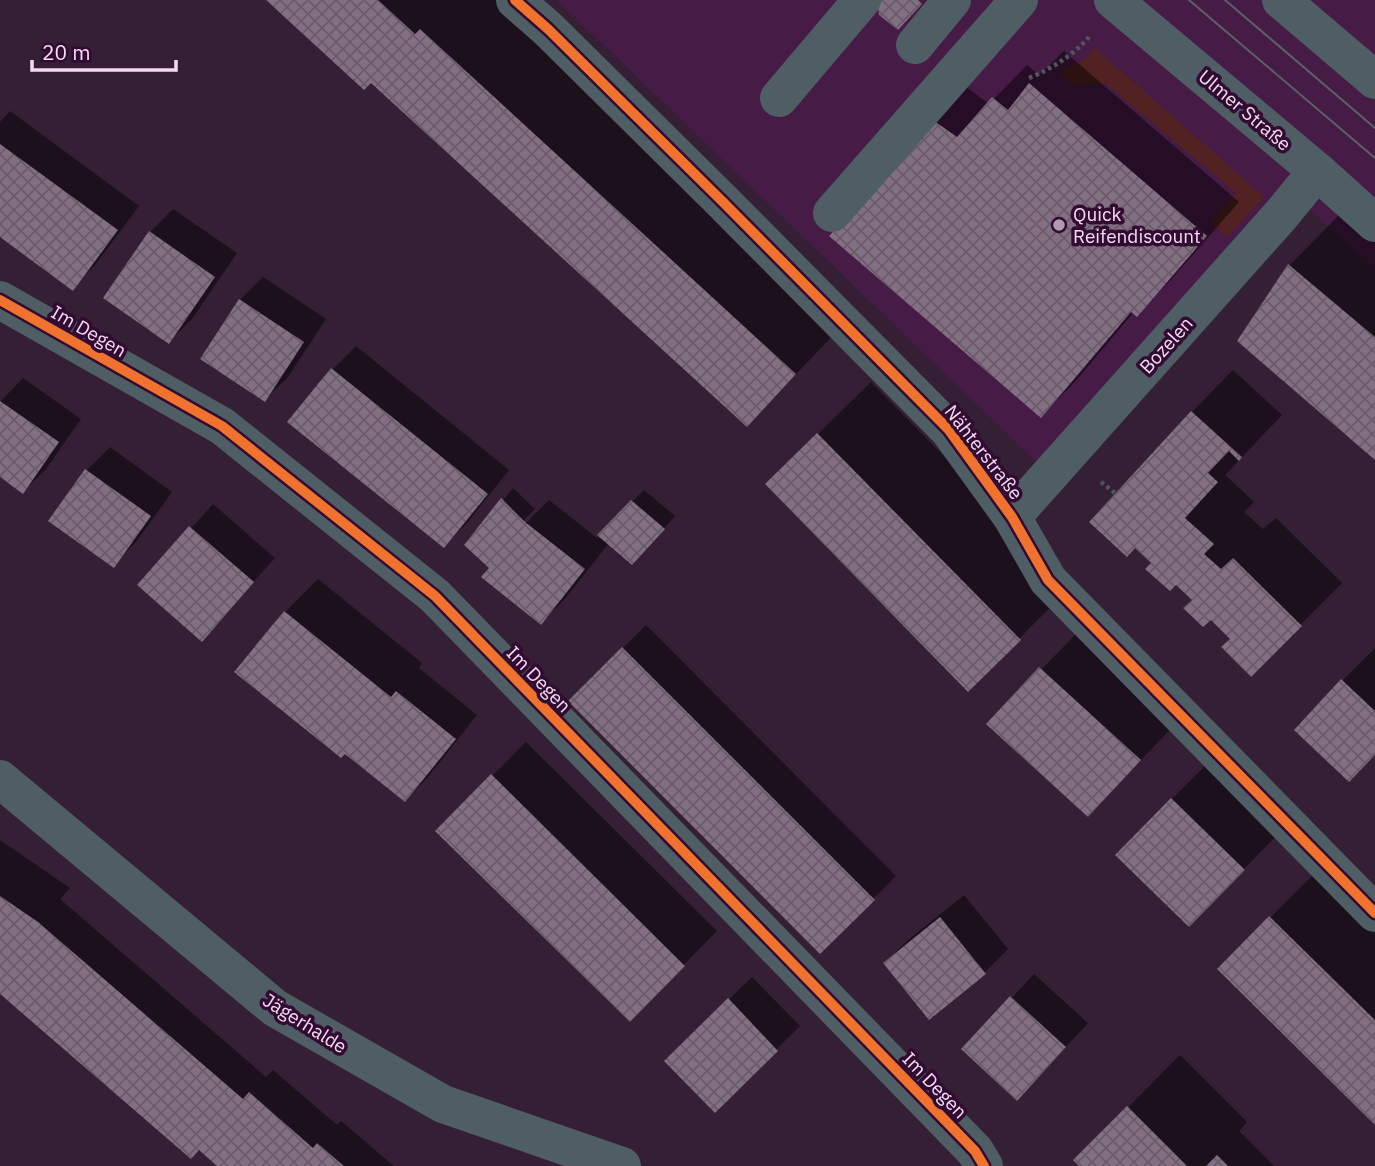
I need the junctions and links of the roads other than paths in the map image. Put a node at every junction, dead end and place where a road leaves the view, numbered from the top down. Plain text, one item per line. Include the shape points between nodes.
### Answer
1 (514, 0) edge
2 (862, 0) edge
3 (951, 0) edge
4 (1019, 0) edge
5 (1113, 0) edge
6 (1281, 0) edge
7 (915, 45) dead end
8 (1375, 80) edge
9 (779, 98) dead end
10 (1317, 171) junction
11 (832, 213) dead end
12 (1375, 223) edge
13 (0, 300) edge
14 (1012, 517) junction
15 (0, 779) edge
16 (1375, 913) edge
17 (622, 1166) edge
18 (984, 1166) edge

1 - 14 street, Nähterstraße via 704,182 949,430
2 - 9 street
3 - 7 street
4 - 11 street
5 - 10 street, Ulmer Straße
6 - 8 street
10 - 12 street, Ulmer Straße
10 - 14 street, Bozelen
13 - 18 street, Im Degen via 222,426 435,596 975,1151
14 - 16 street, Nähterstraße via 1048,580
15 - 17 street, Jägerhalde via 275,1008 443,1104

